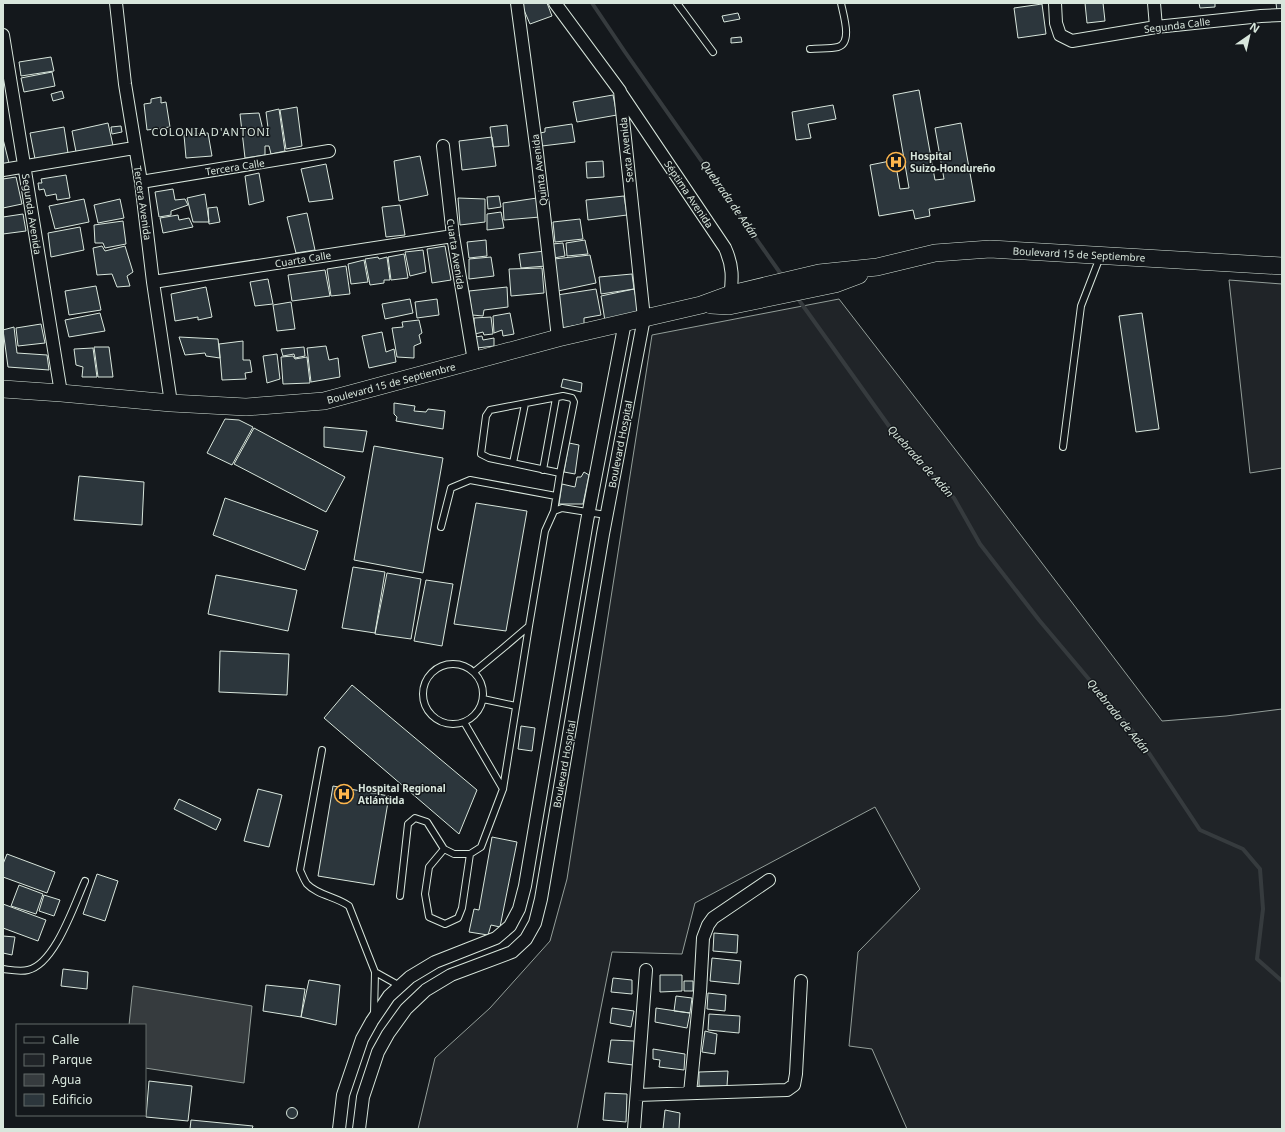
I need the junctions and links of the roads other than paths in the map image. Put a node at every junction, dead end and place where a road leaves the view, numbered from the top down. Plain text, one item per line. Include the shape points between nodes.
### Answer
1 (116, 3) edge
2 (517, 3) edge
3 (555, 3) edge
4 (677, 3) edge
5 (841, 3) edge
6 (1054, 3) edge
7 (1154, 3) edge
8 (1266, 9) edge
9 (1282, 15) edge
10 (1156, 27) junction
11 (3, 35) edge
12 (810, 49) dead end
13 (713, 52) dead end
14 (620, 91) junction
15 (443, 146) dead end
16 (134, 148) junction
17 (329, 152) dead end
18 (25, 166) junction
19 (3, 170) edge
20 (141, 182) junction
21 (453, 236) junction
22 (1101, 255) junction
23 (1282, 266) edge
24 (877, 267) junction
25 (153, 282) junction
26 (730, 300) junction
27 (644, 318) junction
28 (625, 322) junction
29 (558, 338) junction
30 (474, 361) junction
31 (3, 389) edge
32 (61, 393) junction
33 (556, 398) junction
34 (171, 403) junction
35 (525, 404) junction
36 (1063, 447) dead end
37 (513, 463) junction
38 (543, 470) junction
39 (560, 473) junction
40 (556, 496) junction
41 (554, 511) junction
42 (588, 512) junction
43 (606, 515) junction
44 (441, 527) dead end
45 (529, 626) junction
46 (474, 672) junction
47 (483, 699) junction
48 (516, 706) junction
49 (464, 722) junction
50 (322, 750) dead end
51 (503, 789) junction
52 (444, 849) junction
53 (470, 854) junction
54 (769, 880) dead end
55 (85, 881) dead end
56 (400, 896) dead end
57 (3, 969) edge
58 (646, 970) dead end
59 (374, 972) junction
60 (801, 981) dead end
61 (400, 986) junction
62 (374, 1018) junction
63 (690, 1093) junction
64 (637, 1095) junction
65 (339, 1129) edge
66 (359, 1129) edge
67 (634, 1129) edge

1 - 16 street, Tercera Avenida
2 - 29 street, Quinta Avenida
3 - 14 street
4 - 13 lane
5 - 12 lane via 846,40 840,47
6 - 10 street, Segunda Calle via 1060,35 1072,41
7 - 10 street
8 - 9 street, Segunda Calle
8 - 10 street, Segunda Calle
11 - 18 street, Segunda Avenida
14 - 26 street, Séptima Avenida via 725,248 732,270
14 - 27 street, Sexta Avenida
15 - 21 street, Cuarta Avenida
16 - 18 street
16 - 20 street, Tercera Avenida
17 - 20 street, Tercera Calle
18 - 19 street
18 - 32 street, Segunda Avenida
20 - 25 street, Tercera Avenida
21 - 25 street, Cuarta Calle
21 - 30 street, Cuarta Avenida
22 - 23 street, Boulevard 15 de Septiembre
22 - 24 street, Boulevard 15 de Septiembre via 990,249 934,253
22 - 36 lane via 1081,306
24 - 26 street, Boulevard 15 de Septiembre via 835,284
24 - 26 street, Boulevard 15 de Septiembre via 819,272 764,286
25 - 34 street, Tercera Avenida
26 - 27 street, Boulevard 15 de Septiembre via 701,304
27 - 28 street, Boulevard 15 de Septiembre
27 - 43 street, Boulevard Hospital
28 - 29 street, Boulevard 15 de Septiembre
28 - 42 street, Boulevard Hospital
29 - 30 street, Boulevard 15 de Septiembre
30 - 34 street, Boulevard 15 de Septiembre via 324,401 246,406
31 - 32 street, Boulevard 15 de Septiembre
32 - 34 street, Boulevard 15 de Septiembre
33 - 35 lane
33 - 38 lane
33 - 39 lane via 563,396 572,398 574,402
35 - 37 lane
35 - 37 lane via 490,410 486,416 481,454
37 - 38 lane
38 - 39 lane
39 - 40 lane
40 - 41 lane
40 - 44 lane via 470,480 451,488
41 - 42 lane via 562,508
41 - 45 lane via 545,531
42 - 43 lane
42 - 61 street, Boulevard Hospital via 519,910 510,926 496,938 435,962
43 - 66 street, Boulevard Hospital via 535,923 526,939 512,952 451,975 426,990 406,1009 378,1052 363,1098
45 - 46 lane
45 - 48 lane
46 - 47 lane via 482,684
46 - 49 lane via 459,664 443,665 430,674 423,688 424,704 434,717 448,724
47 - 48 lane
47 - 49 lane via 480,708
48 - 51 lane
49 - 51 lane
50 - 59 lane via 300,870 307,884 325,895 342,900 349,906
51 - 53 lane via 481,847
52 - 53 lane via 454,854
52 - 53 lane via 429,867 425,894 429,917 445,924 458,918 462,908
52 - 56 lane via 427,822 415,818 408,824
54 - 63 street via 713,918 703,938
55 - 57 lane via 55,947 44,961 28,970
58 - 64 street
59 - 61 lane
59 - 62 lane
60 - 63 street via 794,1084 787,1090 775,1092
61 - 62 street, Boulevard Hospital via 389,996
62 - 65 street, Boulevard Hospital via 362,1039 343,1095
63 - 64 street
64 - 67 street

